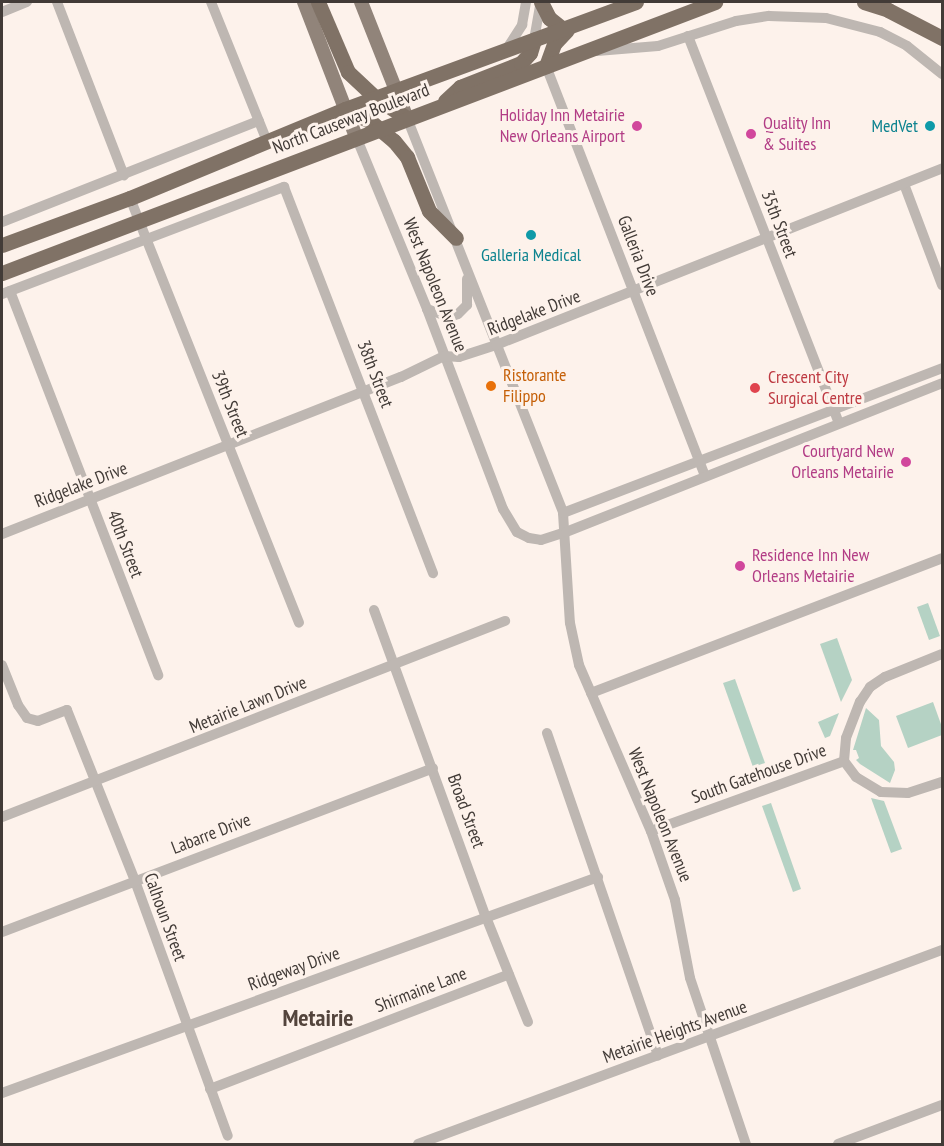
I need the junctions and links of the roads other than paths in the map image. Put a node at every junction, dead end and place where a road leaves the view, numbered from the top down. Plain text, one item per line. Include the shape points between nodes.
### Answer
1 (27, 2) edge
2 (57, 2) edge
3 (211, 2) edge
4 (304, 2) edge
5 (318, 2) edge
6 (541, 2) edge
7 (636, 2) edge
8 (723, 2) edge
9 (864, 2) edge
10 (361, 3) edge
11 (524, 3) edge
12 (711, 3) edge
13 (2, 12) edge
14 (912, 22) junction
15 (568, 26) junction
16 (688, 36) junction
17 (942, 38) edge
18 (534, 40) junction
19 (942, 48) edge
20 (505, 51) junction
21 (582, 52) junction
22 (546, 66) junction
23 (942, 74) edge
24 (395, 91) junction
25 (376, 98) junction
26 (441, 105) junction
27 (345, 109) junction
28 (407, 118) junction
29 (259, 121) junction
30 (380, 128) junction
31 (357, 139) junction
32 (267, 141) junction
33 (942, 168) edge
34 (124, 176) junction
35 (904, 184) junction
36 (130, 198) junction
37 (139, 220) junction
38 (2, 222) edge
39 (766, 236) junction
40 (146, 238) junction
41 (456, 238) junction
42 (2, 245) edge
43 (463, 258) junction
44 (2, 271) edge
45 (942, 285) edge
46 (634, 292) junction
47 (6, 293) edge
48 (427, 309) junction
49 (496, 345) junction
50 (444, 356) junction
51 (942, 368) edge
52 (942, 383) edge
53 (364, 392) junction
54 (833, 409) junction
55 (840, 423) junction
56 (229, 446) junction
57 (699, 459) junction
58 (705, 475) junction
59 (90, 499) junction
60 (563, 513) junction
61 (566, 532) junction
62 (2, 534) edge
63 (942, 558) edge
64 (432, 573) dead end
65 (374, 610) dead end
66 (505, 621) dead end
67 (299, 623) dead end
68 (942, 654) edge
69 (2, 664) edge
70 (395, 664) junction
71 (158, 675) dead end
72 (591, 693) junction
73 (548, 733) dead end
74 (844, 761) junction
75 (433, 768) junction
76 (96, 780) junction
77 (942, 782) edge
78 (2, 817) edge
79 (651, 831) junction
80 (598, 877) junction
81 (135, 881) junction
82 (486, 917) junction
83 (2, 932) edge
84 (942, 950) edge
85 (509, 974) junction
86 (528, 1023) dead end
87 (186, 1026) junction
88 (709, 1036) junction
89 (658, 1055) junction
90 (210, 1089) junction
91 (2, 1093) edge
92 (942, 1105) edge
93 (228, 1136) dead end
94 (418, 1144) edge
95 (746, 1144) edge
96 (838, 1144) edge

1 - 13 street
2 - 34 street
3 - 29 street
4 - 27 main road, West Napoleon Avenue
5 - 25 highway via 348,72
6 - 15 highway via 549,18
6 - 18 street
7 - 15 highway, North Causeway Boulevard
8 - 12 highway, North Causeway Boulevard
9 - 14 highway
10 - 24 main road, West Napoleon Avenue
11 - 20 street via 522,25
12 - 21 highway, North Causeway Boulevard
14 - 17 highway
14 - 19 highway
15 - 18 highway, North Causeway Boulevard
15 - 22 highway via 557,39
16 - 21 street via 658,46
16 - 23 street via 736,21 769,16 826,18 880,32 907,46
16 - 39 street, 35th Street
18 - 20 highway, North Causeway Boulevard
18 - 26 highway via 521,63 460,87
20 - 24 highway, North Causeway Boulevard
21 - 22 highway, North Causeway Boulevard
22 - 26 highway, North Causeway Boulevard
22 - 46 street, Galleria Drive
24 - 25 highway, North Causeway Boulevard
24 - 28 main road, West Napoleon Avenue
25 - 27 highway, North Causeway Boulevard
25 - 28 highway
26 - 28 highway, North Causeway Boulevard
27 - 30 highway
27 - 31 main road, West Napoleon Avenue
27 - 32 highway, North Causeway Boulevard
28 - 30 highway, North Causeway Boulevard
28 - 41 street, West Napoleon Avenue
29 - 32 street
29 - 34 street, North Causeway Boulevard
30 - 31 highway, North Causeway Boulevard
30 - 41 highway via 407,157 429,211
31 - 37 highway, North Causeway Boulevard
31 - 48 street, West Napoleon Avenue
32 - 36 highway, North Causeway Boulevard
33 - 35 street, Ridgelake Drive
34 - 38 street, North Causeway Boulevard
35 - 39 street, Ridgelake Drive
35 - 45 street
36 - 37 street, 39th Street
36 - 42 highway, North Causeway Boulevard
37 - 40 street, 39th Street
37 - 44 highway, North Causeway Boulevard
39 - 46 street, Ridgelake Drive
39 - 54 street, 35th Street
40 - 47 street
40 - 53 street, 38th Street via 284,187
40 - 56 street, 39th Street
41 - 43 street, West Napoleon Avenue
43 - 48 street via 467,305 458,315 449,317
43 - 49 street, West Napoleon Avenue
46 - 49 street, Ridgelake Drive
46 - 57 street, Galleria Drive
47 - 59 street, 40th Street
48 - 50 street, West Napoleon Avenue
49 - 50 street, Ridgelake Drive via 459,357
49 - 60 street, West Napoleon Avenue
50 - 53 street, Ridgelake Drive
50 - 61 street, West Napoleon Avenue via 503,509 517,532 541,540
51 - 54 street
52 - 55 street
53 - 56 street, Ridgelake Drive
53 - 64 street, 38th Street
54 - 55 street, 35th Street
54 - 57 street
55 - 58 street
56 - 59 street, Ridgelake Drive
56 - 67 street, 39th Street
57 - 58 street, Galleria Drive
57 - 60 street
58 - 61 street
59 - 62 street, Ridgelake Drive
59 - 71 street, 40th Street
60 - 61 street, West Napoleon Avenue
61 - 72 street, West Napoleon Avenue via 570,623 579,665
63 - 72 street
65 - 70 street, Broad Street
66 - 70 street, Metairie Lawn Drive
68 - 74 street via 870,687 846,738
69 - 76 street, Calhoun Street via 27,718 38,721 67,710
70 - 75 street, Broad Street
70 - 76 street, Metairie Lawn Drive
72 - 79 street, West Napoleon Avenue
73 - 80 street
74 - 77 street via 856,777 881,792 908,793
74 - 79 street, South Gatehouse Drive
75 - 81 street, Labarre Drive
75 - 82 street, Broad Street
76 - 78 street, Metairie Lawn Drive
76 - 81 street, Calhoun Street
79 - 88 street, West Napoleon Avenue via 675,900 690,978
80 - 82 street, Ridgeway Drive
80 - 89 street
81 - 83 street, Labarre Drive
81 - 87 street, Calhoun Street
82 - 85 street, Broad Street
82 - 87 street, Ridgeway Drive
84 - 88 street, Metairie Heights Avenue
85 - 86 street, Broad Street
85 - 90 street, Shirmaine Lane
87 - 90 street, Calhoun Street
87 - 91 street, Ridgeway Drive
88 - 89 street, Metairie Heights Avenue
88 - 95 street, West Napoleon Avenue
89 - 94 street, Metairie Heights Avenue
90 - 93 street, Calhoun Street
92 - 96 street

